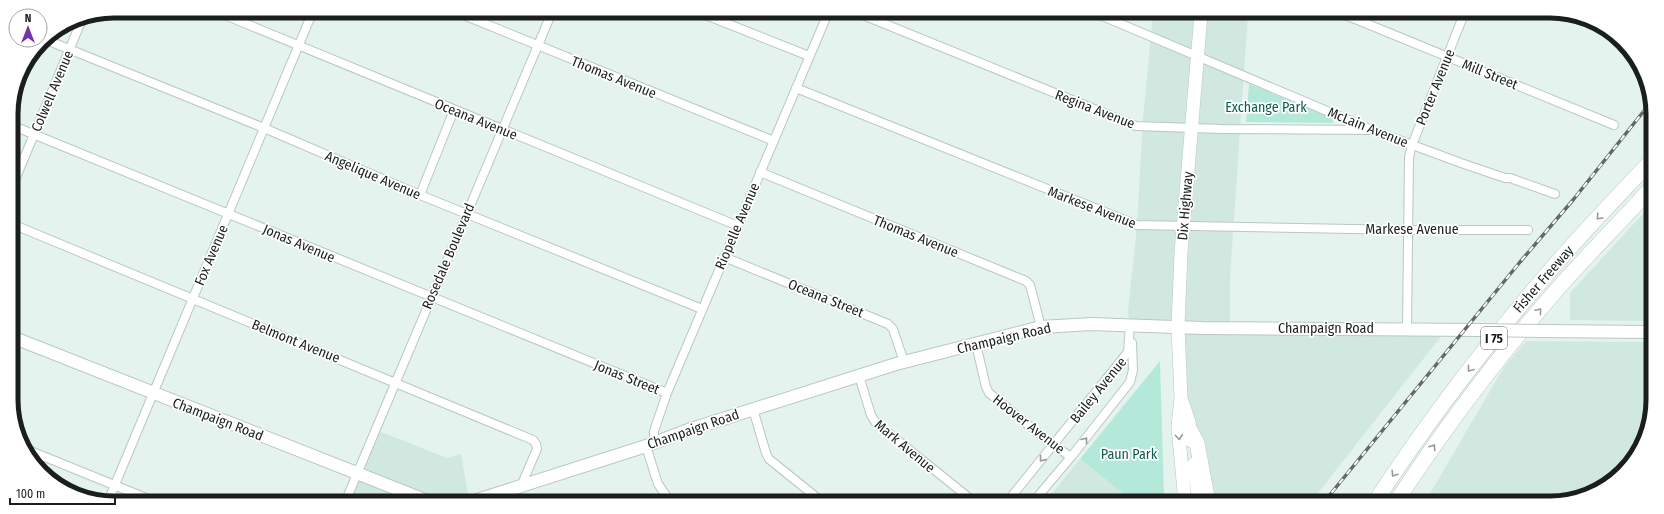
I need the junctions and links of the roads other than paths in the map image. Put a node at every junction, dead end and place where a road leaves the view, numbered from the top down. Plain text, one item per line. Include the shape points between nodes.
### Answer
1 (232, 18) edge
2 (310, 18) edge
3 (470, 18) edge
4 (550, 18) edge
5 (713, 18) edge
6 (826, 18) edge
7 (870, 18) edge
8 (1107, 18) edge
9 (1201, 18) edge
10 (1354, 18) edge
11 (1462, 18) edge
12 (80, 24) edge
13 (51, 42) edge
14 (299, 45) junction
15 (538, 46) junction
16 (69, 50) junction
17 (809, 56) junction
18 (1447, 56) junction
19 (1198, 57) junction
20 (796, 88) junction
21 (454, 110) junction
22 (1614, 125) dead end
23 (264, 128) junction
24 (1192, 128) junction
25 (18, 129) edge
26 (502, 130) junction
27 (1372, 130) junction
28 (34, 135) junction
29 (774, 141) junction
30 (1412, 145) junction
31 (1646, 166) edge
32 (760, 172) junction
33 (18, 173) edge
34 (1646, 193) edge
35 (1555, 194) dead end
36 (420, 195) junction
37 (466, 213) junction
38 (228, 214) junction
39 (18, 226) edge
40 (738, 226) junction
41 (1183, 227) junction
42 (1408, 230) junction
43 (1528, 230) dead end
44 (724, 257) junction
45 (193, 298) junction
46 (431, 298) junction
47 (702, 309) junction
48 (1130, 325) junction
49 (1178, 326) junction
50 (1041, 327) junction
51 (1407, 329) junction
52 (1646, 332) edge
53 (18, 339) edge
54 (976, 344) junction
55 (586, 361) joint
56 (904, 362) junction
57 (859, 376) junction
58 (396, 382) junction
59 (667, 393) junction
60 (153, 394) junction
61 (1181, 398) junction
62 (753, 409) junction
63 (1190, 430) junction
64 (650, 444) junction
65 (1053, 445) junction
66 (33, 452) edge
67 (1071, 457) junction
68 (357, 474) junction
69 (115, 485) junction
70 (521, 486) junction
71 (111, 496) edge
72 (141, 496) edge
73 (348, 496) edge
74 (415, 496) edge
75 (490, 496) edge
76 (666, 496) edge
77 (815, 496) edge
78 (966, 496) edge
79 (1012, 496) edge
80 (1038, 496) edge
81 (1184, 496) edge
82 (1198, 496) edge
83 (1207, 496) edge
84 (1380, 496) edge
85 (1400, 496) edge

1 - 14 street, Oceana Avenue
2 - 14 street, Fox Avenue
3 - 15 street, Thomas Avenue
4 - 15 street, Rosedale Boulevard
5 - 17 street
6 - 17 street, Riopelle Avenue
7 - 24 street, Regina Avenue via 1136,126
8 - 19 street, McLain Avenue
9 - 19 main road, Dix Highway
10 - 18 street, Mill Street
11 - 18 street, Porter Avenue
12 - 16 street, Colwell Avenue
13 - 16 street, Angelique Avenue
14 - 21 street, Oceana Avenue
14 - 23 street, Fox Avenue
15 - 26 street, Rosedale Boulevard
15 - 29 street, Thomas Avenue
16 - 23 street, Angelique Avenue
16 - 28 street, Colwell Avenue
17 - 20 street, Riopelle Avenue
18 - 22 street, Mill Street
18 - 30 street, Porter Avenue
19 - 24 main road, Dix Highway
19 - 27 street, McLain Avenue
20 - 29 street, Riopelle Avenue
20 - 41 street, Markese Avenue via 1129,223
21 - 26 street, Oceana Avenue
21 - 36 street
23 - 36 street, Angelique Avenue
23 - 38 street, Fox Avenue
24 - 27 street, Regina Avenue
24 - 41 main road, Dix Highway
25 - 28 street, Jonas Avenue
26 - 37 street, Rosedale Boulevard
26 - 40 street, Oceana Avenue
27 - 30 street, McLain Avenue
28 - 33 street, Colwell Avenue
28 - 38 street, Jonas Avenue
29 - 32 street, Riopelle Avenue
30 - 35 street, McLain Avenue via 1461,164
30 - 42 street, Porter Avenue via 1409,157
31 -> 84 highway, Fisher Freeway / I 75 via 1522,303 1426,426
32 - 40 street, Riopelle Avenue
32 - 50 street, Thomas Avenue via 1026,281 1030,285
85 -> 34 highway, Fisher Freeway / I 75 via 1442,434 1504,352 1554,292
36 - 37 street, Angelique Avenue
37 - 46 street, Rosedale Boulevard
37 - 47 street, Angelique Avenue
38 - 45 street, Fox Avenue
38 - 46 street, Jonas Avenue
39 - 45 street, Belmont Avenue
40 - 44 street, Riopelle Avenue
41 - 42 street, Markese Avenue
41 - 49 main road, Dix Highway
42 - 43 street, Markese Avenue
42 - 51 street, Porter Avenue
44 - 47 street, Riopelle Avenue
44 - 56 street, Oceana Street via 888,324 893,329
45 - 58 street, Belmont Avenue
45 - 60 street, Fox Avenue
46 - 55 street, Jonas Avenue
46 - 58 street, Rosedale Boulevard
47 - 59 street, Riopelle Avenue
48 - 49 street, Champaign Road
48 - 50 street, Champaign Road
48 - 65 street, Bailey Avenue via 1128,352
67 -> 48 street, Bailey Avenue via 1130,382 1134,357
49 - 51 street, Champaign Road
49 - 61 main road, Dix Highway
50 - 54 street, Champaign Road
51 - 52 street, Champaign Road, bridge
53 - 60 street, Champaign Road
54 - 56 street, Champaign Road
54 - 65 street, Hoover Avenue via 989,393
55 - 59 street, Jonas Street
56 - 57 street, Champaign Road
57 - 62 street, Champaign Road
57 - 78 street, Mark Avenue via 876,423
58 - 68 street, Rosedale Boulevard
58 - 70 street, Belmont Avenue via 533,440 537,449
59 - 64 street, Riopelle Avenue
60 - 68 street, Champaign Road
60 - 69 street, Fox Avenue
61 - 63 main road, Dix Highway
61 -> 81 main road, Dix Highway via 1178,427
62 - 64 street, Champaign Road
62 - 77 street via 769,459
63 - 82 main road, Dix Highway
63 - 83 highway via 1197,443
64 - 70 street, Champaign Road
64 - 76 street via 658,484
65 - 67 street, Hoover Avenue
65 -> 79 street, Bailey Avenue
66 - 69 street
67 - 80 street, Bailey Avenue
68 - 73 street, Rosedale Boulevard
68 - 74 street, Champaign Road
69 - 71 street, Fox Avenue
69 - 72 street
70 - 75 street, Champaign Road

